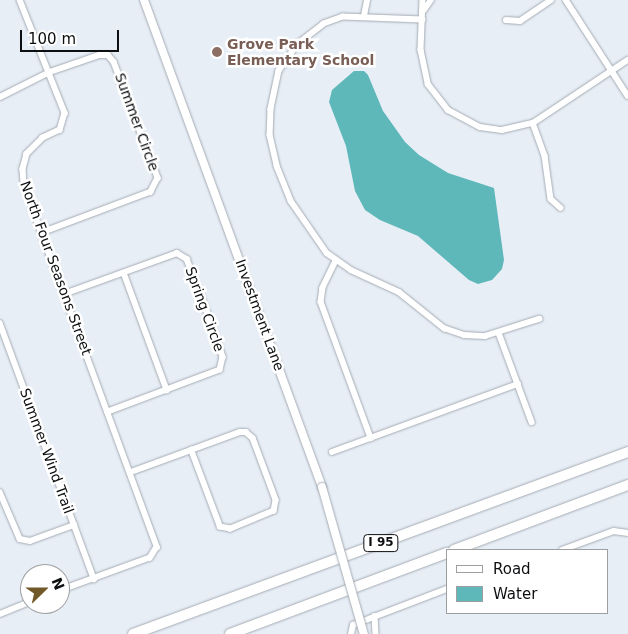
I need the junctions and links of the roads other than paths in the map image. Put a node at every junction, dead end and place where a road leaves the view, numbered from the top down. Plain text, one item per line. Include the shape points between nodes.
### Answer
1 (20, 0) edge
2 (144, 0) edge
3 (367, 0) edge
4 (423, 0) edge
5 (431, 0) edge
6 (551, 0) edge
7 (566, 0) edge
8 (424, 10) junction
9 (364, 16) junction
10 (423, 20) junction
11 (506, 20) dead end
12 (628, 60) edge
13 (614, 70) junction
14 (50, 72) junction
15 (628, 96) edge
16 (0, 97) edge
17 (533, 123) junction
18 (561, 208) dead end
19 (42, 233) junction
20 (336, 261) junction
21 (124, 272) junction
22 (64, 294) junction
23 (539, 319) dead end
24 (0, 323) edge
25 (499, 334) junction
26 (518, 384) junction
27 (167, 390) junction
28 (108, 412) junction
29 (532, 422) dead end
30 (371, 438) junction
31 (191, 450) junction
32 (332, 452) dead end
33 (628, 452) edge
34 (131, 472) junction
35 (628, 486) edge
36 (0, 492) edge
37 (74, 525) junction
38 (628, 533) edge
39 (457, 549) edge
40 (565, 549) edge
41 (446, 553) edge
42 (94, 579) junction
43 (70, 587) edge
44 (446, 589) edge
45 (20, 606) edge
46 (0, 614) edge
47 (375, 616) junction
48 (133, 634) edge
49 (230, 634) edge
50 (352, 634) edge
51 (364, 634) edge
52 (376, 634) edge

1 - 14 street, North Four Seasons Street
2 - 51 street, Investment Lane, bridge via 322,486
3 - 9 street
4 - 8 street
5 - 8 street
6 - 11 street via 520,21
7 - 13 street
8 - 10 street
9 - 10 street
9 - 20 street via 334,20 298,44 279,71 271,109 272,146 286,190 312,235
10 - 17 street via 421,50 424,72 434,93 448,110 471,124 491,130 513,129
12 - 13 street
13 - 15 street
13 - 17 street
14 - 16 street
14 - 19 street, North Four Seasons Street via 65,113 64,121 60,130 43,138 27,154 23,169 24,185
14 - 19 street, Summer Circle via 99,55 112,58 158,184 152,192
17 - 18 street via 545,156 551,199
19 - 22 street, North Four Seasons Street
20 - 25 street via 391,287 444,328 475,336
20 - 30 street via 323,288 321,302
21 - 22 street, Spring Circle
21 - 27 street
21 - 27 street, Spring Circle via 173,254 183,255 207,311 223,357 222,366
22 - 28 street, North Four Seasons Street
23 - 25 street
24 - 37 street, Summer Wind Trail
25 - 26 street
26 - 29 street
26 - 30 street
27 - 28 street, Spring Circle
28 - 34 street, North Four Seasons Street
30 - 32 street
31 - 31 street via 240,432 250,434 276,500 274,511 231,529 220,527
31 - 34 street
33 - 48 highway, I 95
34 - 42 street, North Four Seasons Street via 157,552 150,558
35 - 39 highway
36 - 37 street via 20,539 30,541
37 - 42 street, Summer Wind Trail
38 - 40 street via 621,530
41 - 49 highway, I 95
42 - 43 street
44 - 47 street
45 - 46 street
47 - 50 street via 353,625
47 - 52 street

